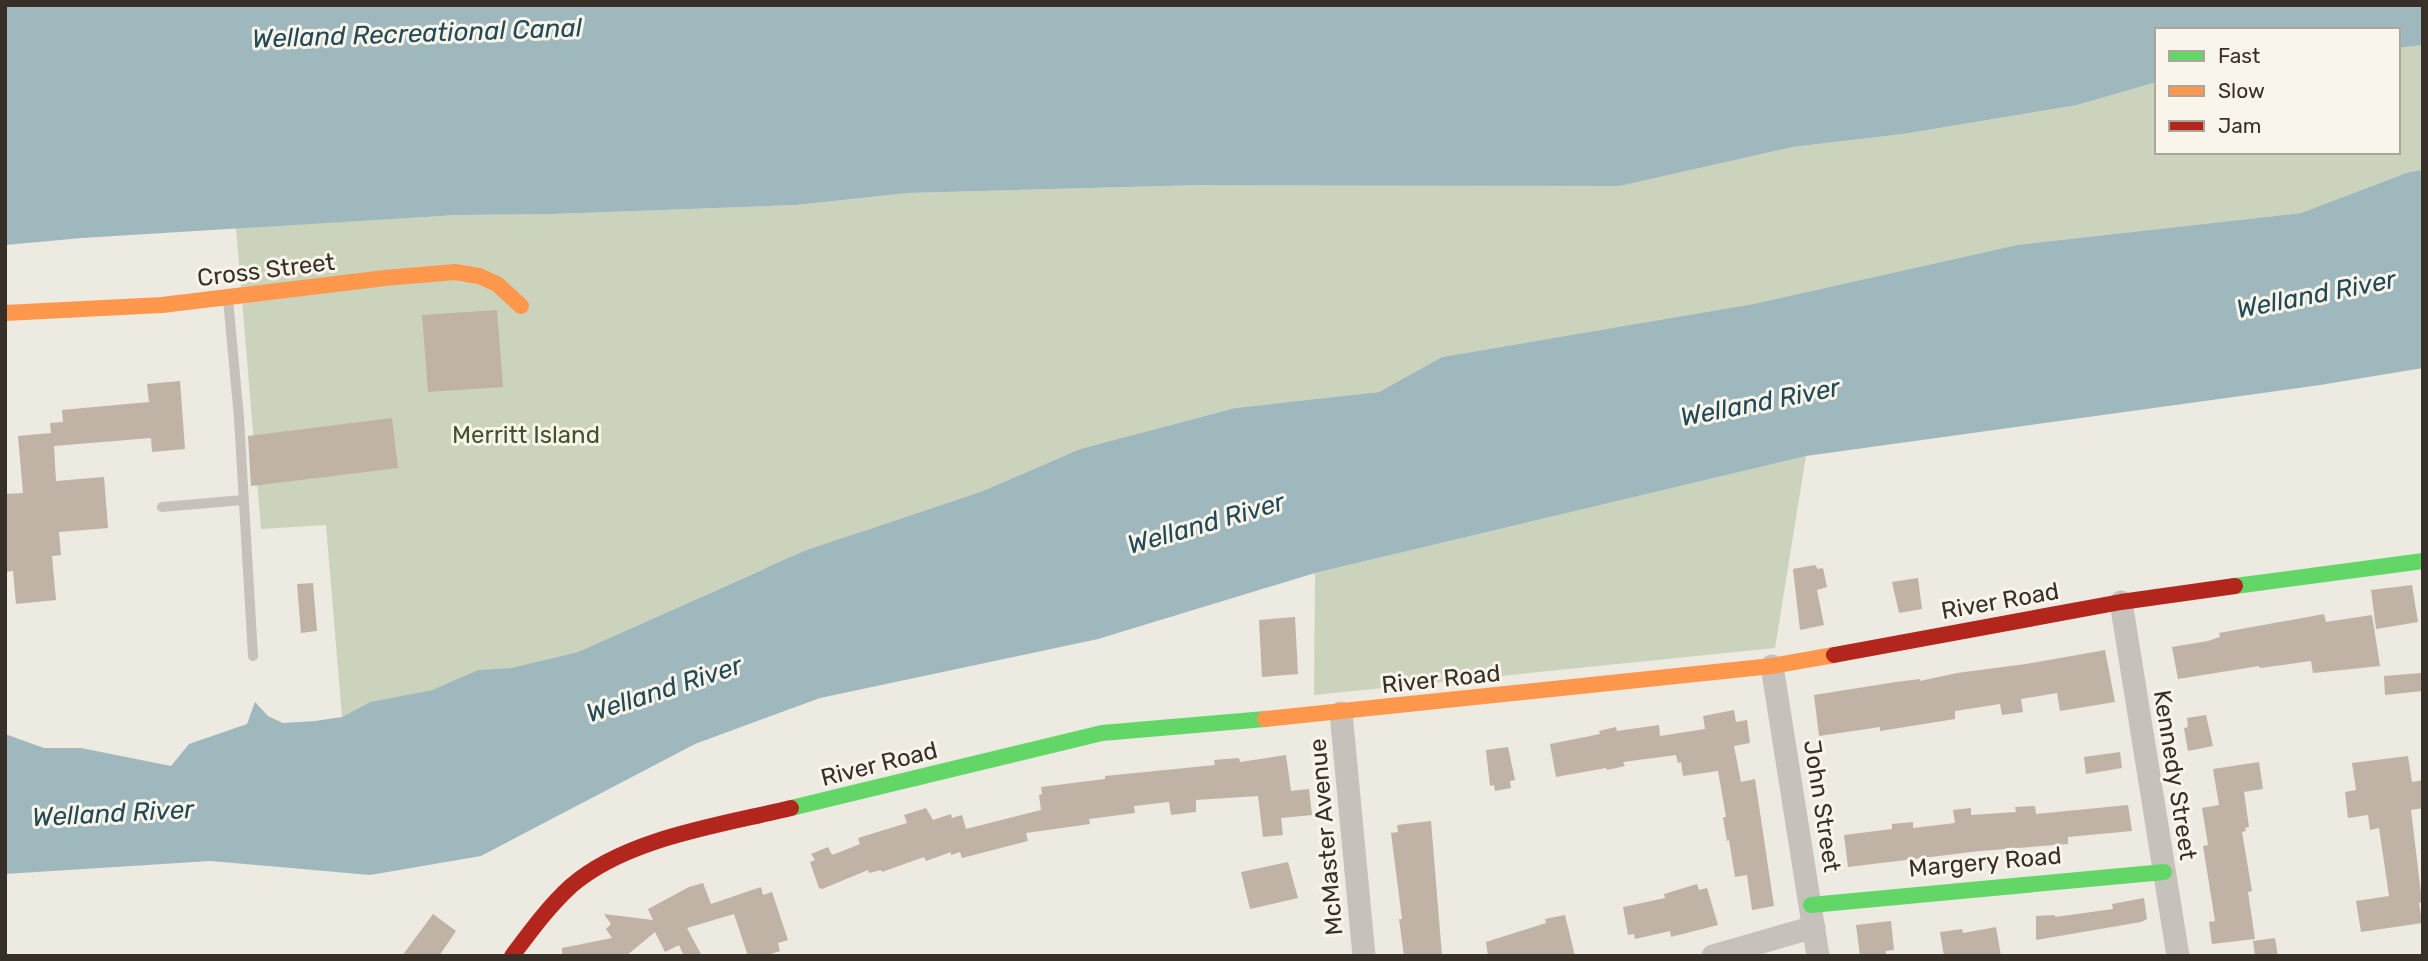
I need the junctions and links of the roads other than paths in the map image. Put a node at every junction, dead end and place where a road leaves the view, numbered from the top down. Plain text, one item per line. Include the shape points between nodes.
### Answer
1 (228, 297) junction
2 (521, 306) dead end
3 (5, 313) edge
4 (243, 500) junction
5 (162, 507) dead end
6 (2423, 561) edge
7 (2121, 602) junction
8 (253, 656) dead end
9 (1772, 666) junction
10 (1341, 713) junction
11 (2164, 872) junction
12 (1813, 916) junction
13 (512, 956) edge
14 (1364, 956) edge
15 (1713, 956) edge
16 (1818, 956) edge
17 (2178, 956) edge

1 - 2 street, Cross Street via 455,272 497,284
1 - 3 street, Cross Street
1 - 4 lane
4 - 5 lane
4 - 8 lane
6 - 7 street, River Road
7 - 9 street, River Road
7 - 11 street, Kennedy Street
9 - 10 street, River Road
9 - 12 street, John Street
10 - 13 street, River Road via 1101,733 650,843 619,854 566,889
10 - 14 street, McMaster Avenue
11 - 12 street, Margery Road
11 - 17 street, Kennedy Street
12 - 15 street, Margery Road
12 - 16 street, John Street

